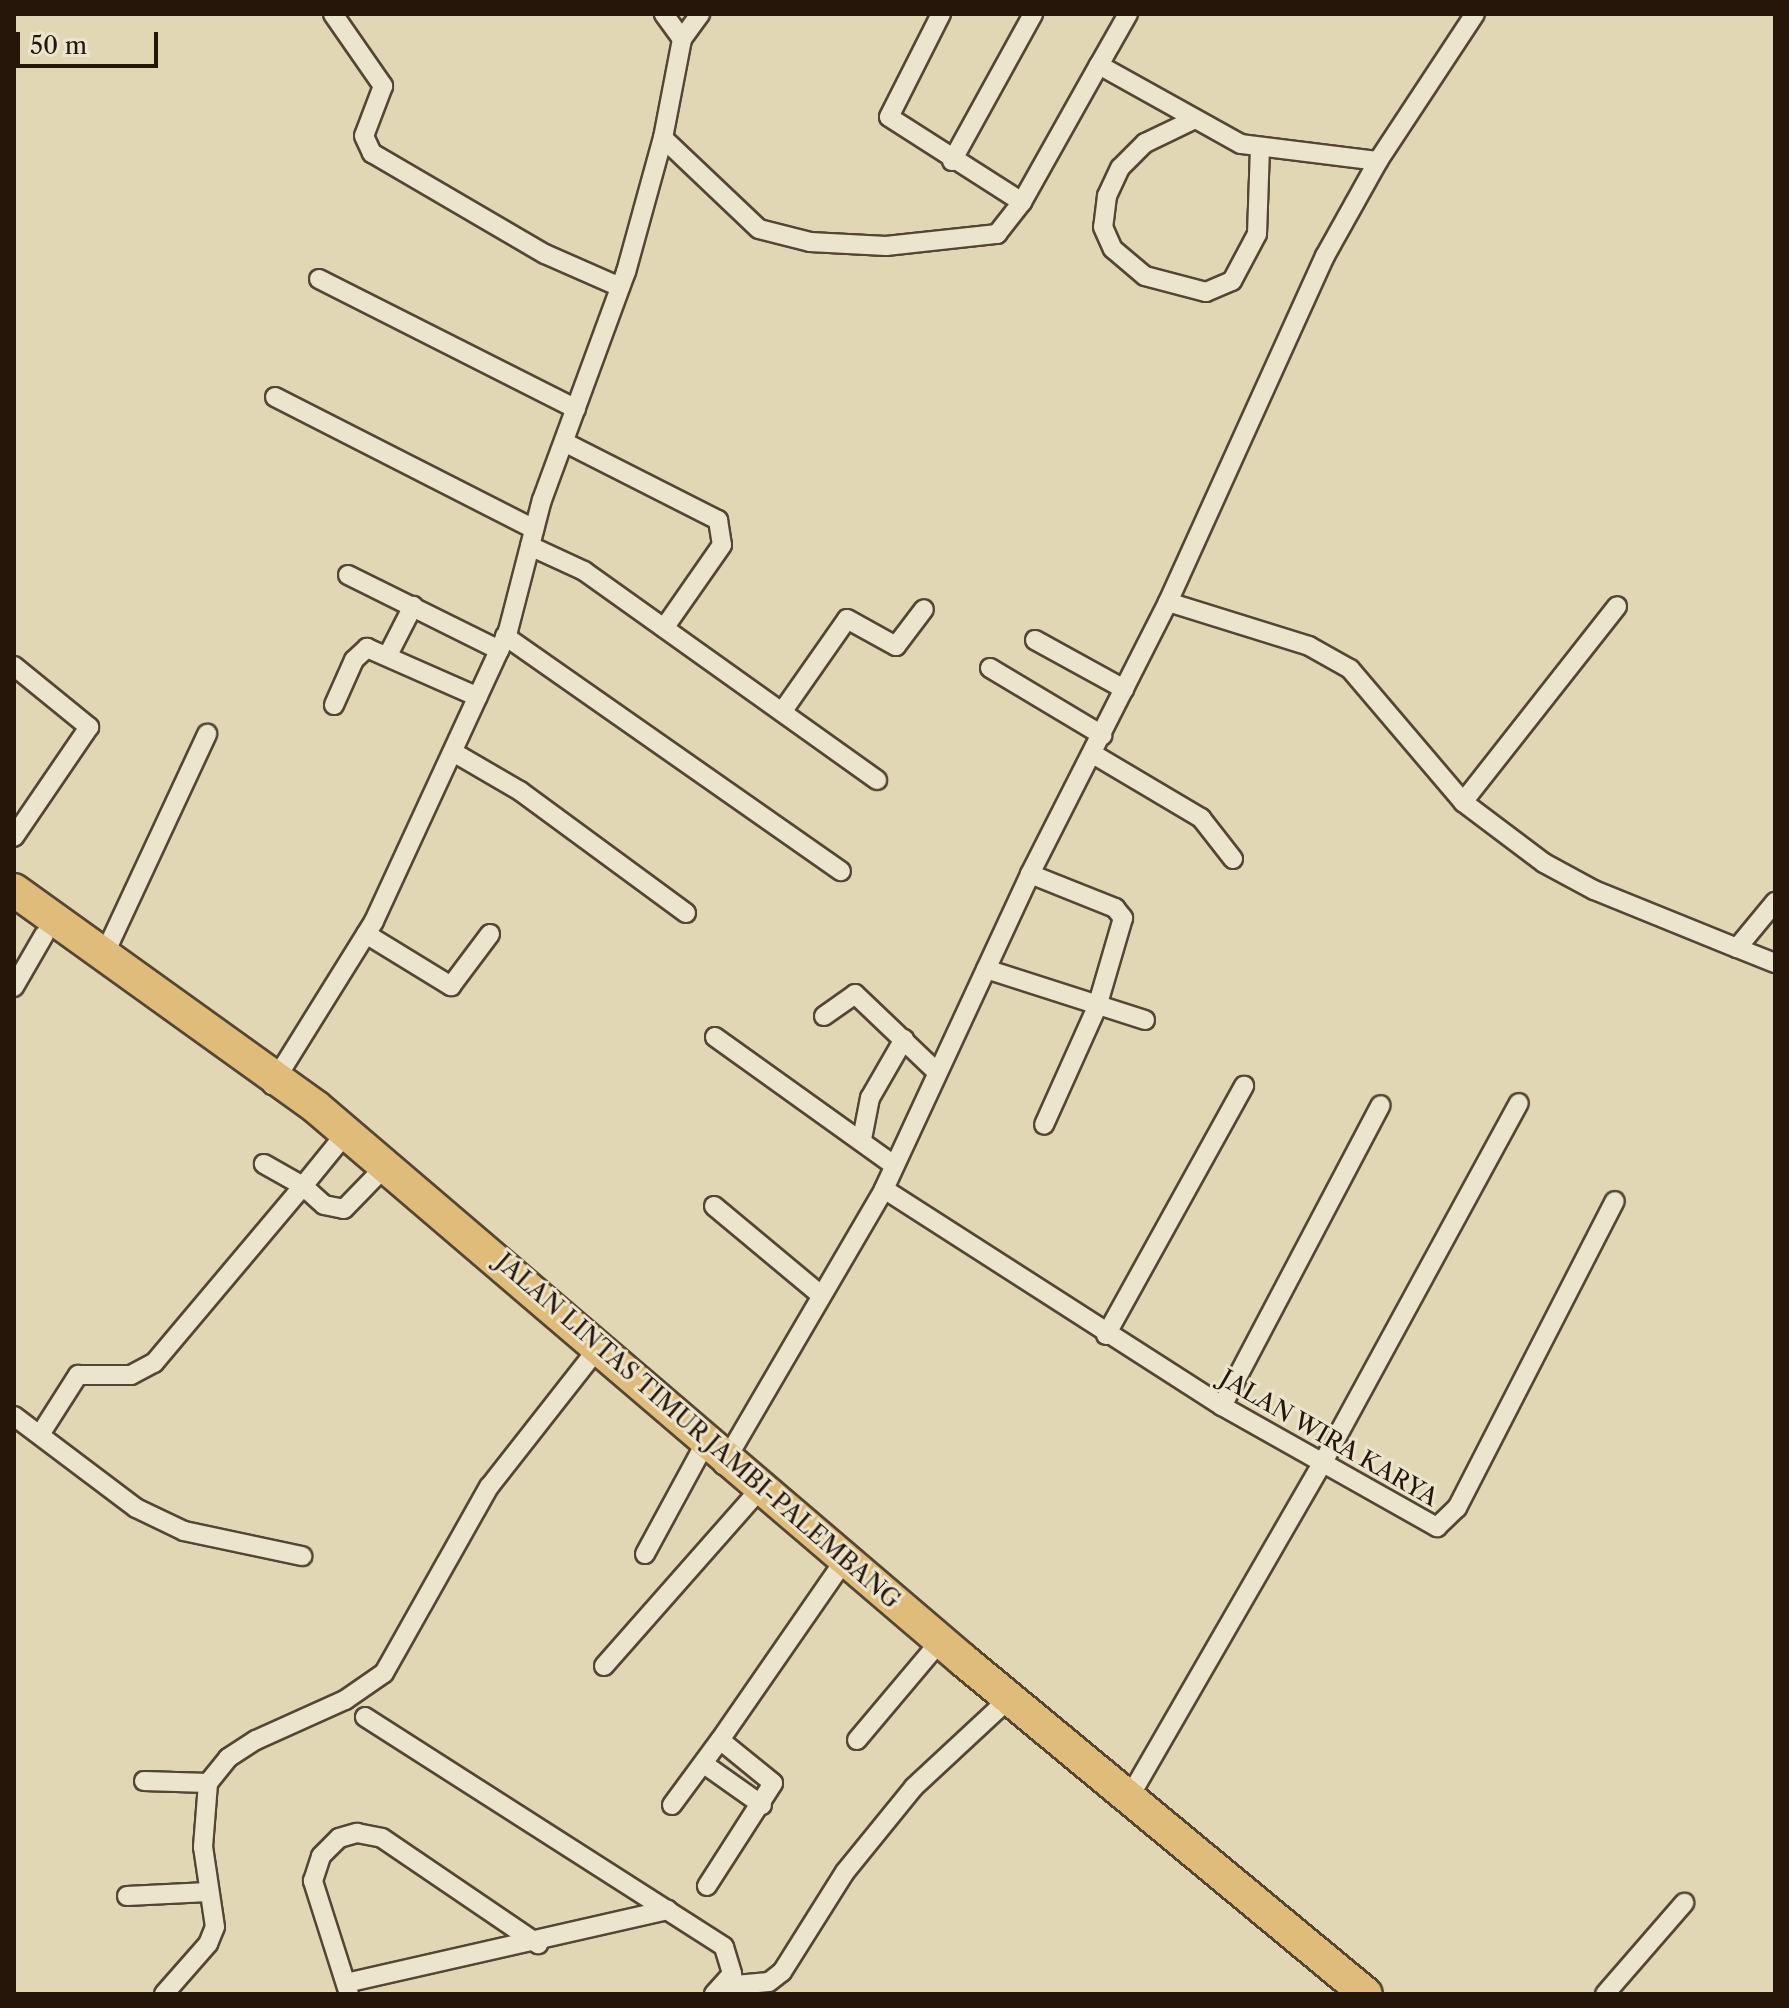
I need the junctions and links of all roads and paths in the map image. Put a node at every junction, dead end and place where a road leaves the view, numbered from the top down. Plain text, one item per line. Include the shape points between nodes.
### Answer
1 (333, 14) edge
2 (664, 14) edge
3 (700, 14) edge
4 (941, 14) edge
5 (1033, 14) edge
6 (1128, 14) edge
7 (1475, 14) edge
8 (682, 39) junction
9 (1099, 65) junction
10 (1191, 121) junction
11 (663, 138) junction
12 (1260, 149) junction
13 (952, 161) junction
14 (1378, 161) junction
15 (1022, 202) junction
16 (319, 279) dead end
17 (623, 280) junction
18 (275, 397) dead end
19 (576, 409) junction
20 (564, 442) junction
21 (532, 538) junction
22 (348, 575) dead end
23 (1168, 602) junction
24 (413, 606) junction
25 (1617, 606) dead end
26 (924, 609) dead end
27 (664, 628) junction
28 (1035, 640) dead end
29 (502, 643) junction
30 (389, 653) junction
31 (14, 666) edge
32 (990, 668) dead end
33 (1124, 689) junction
34 (478, 697) junction
35 (334, 705) dead end
36 (782, 712) junction
37 (207, 734) dead end
38 (1102, 735) junction
39 (453, 752) junction
40 (1093, 754) junction
41 (877, 780) dead end
42 (1463, 802) junction
43 (14, 837) edge
44 (1233, 859) dead end
45 (841, 871) dead end
46 (1030, 874) junction
47 (14, 890) edge
48 (1775, 902) edge
49 (686, 913) dead end
50 (14, 914) edge
51 (366, 934) junction
52 (490, 934) dead end
53 (44, 935) junction
54 (1737, 948) junction
55 (105, 953) junction
56 (1775, 963) edge
57 (986, 969) junction
58 (14, 987) edge
59 (1097, 1007) junction
60 (824, 1016) dead end
61 (1145, 1020) dead end
62 (715, 1037) dead end
63 (904, 1039) junction
64 (937, 1072) junction
65 (273, 1084) junction
66 (1244, 1086) dead end
67 (1519, 1103) dead end
68 (1381, 1105) dead end
69 (1044, 1125) dead end
70 (862, 1139) junction
71 (338, 1143) junction
72 (264, 1164) dead end
73 (894, 1165) junction
74 (376, 1176) junction
75 (303, 1186) junction
76 (884, 1189) junction
77 (1615, 1201) dead end
78 (714, 1206) dead end
79 (821, 1295) junction
80 (1106, 1335) junction
81 (590, 1358) junction
82 (1222, 1406) junction
83 (14, 1416) edge
84 (41, 1433) junction
85 (716, 1459) junction
86 (1322, 1464) junction
87 (753, 1497) junction
88 (645, 1554) dead end
89 (302, 1556) dead end
90 (837, 1571) junction
91 (932, 1651) junction
92 (604, 1666) dead end
93 (999, 1708) junction
94 (365, 1717) dead end
95 (720, 1740) junction
96 (857, 1740) dead end
97 (704, 1764) junction
98 (144, 1781) dead end
99 (208, 1783) junction
100 (1130, 1796) junction
101 (672, 1805) dead end
102 (762, 1805) junction
103 (707, 1886) dead end
104 (208, 1892) junction
105 (127, 1896) dead end
106 (1684, 1903) dead end
107 (668, 1910) junction
108 (538, 1944) junction
109 (348, 1989) edge
110 (719, 1990) edge
111 (166, 1992) edge
112 (1335, 1994) edge
113 (1366, 1994) edge
114 (1605, 1994) edge

1 - 17 street via 383,86 364,136 372,153 545,254
2 - 8 street
3 - 8 street
4 - 13 street via 888,110 892,121
5 - 13 street
6 - 9 street
7 - 14 street
8 - 11 street
9 - 10 street
9 - 15 street
10 - 12 street
10 - 12 street via 1145,143 1120,168 1107,196 1103,227 1113,249 1145,276 1206,292 1232,281 1257,234
11 - 15 street via 759,229 810,242 886,246 983,239 997,234
11 - 17 street
12 - 14 street
13 - 15 street
14 - 23 street via 1325,256
16 - 19 street
17 - 19 street
18 - 21 street
19 - 20 street
20 - 21 street
20 - 27 street via 718,520 722,545
21 - 27 street
21 - 29 street
22 - 24 street
23 - 33 street
23 - 42 street via 1309,646 1350,669
24 - 29 street
24 - 30 street
25 - 42 street
26 - 36 street via 891,646 847,619
27 - 36 street
28 - 33 street
29 - 34 street
29 - 45 street
30 - 34 street
30 - 35 street via 360,651
31 - 43 street via 89,727
32 - 38 street
33 - 38 street
34 - 39 street
36 - 41 street
37 - 55 street
38 - 40 street
39 - 49 street via 520,791
39 - 51 street
40 - 44 street via 1208,823
40 - 46 street
42 - 54 street via 1544,863 1594,890
46 - 57 street
46 - 59 street via 1121,912 1123,925
47 - 55 highway, JALAN LINTAS TIMUR JAMBI-PALEMBANG
48 - 54 street
50 - 53 highway, JALAN LINTAS TIMUR JAMBI-PALEMBANG
51 - 52 street via 451,986
51 - 65 street
53 - 58 street
53 - 65 highway, JALAN LINTAS TIMUR JAMBI-PALEMBANG
54 - 56 street
55 - 65 highway, JALAN LINTAS TIMUR JAMBI-PALEMBANG
57 - 59 street
57 - 64 street
59 - 61 street
59 - 69 street
60 - 63 street via 855,994
62 - 70 street
63 - 64 street
63 - 70 street via 870,1098
64 - 73 street
65 - 71 highway, JALAN LINTAS TIMUR JAMBI-PALEMBANG
65 - 85 highway, JALAN LINTAS TIMUR JAMBI-PALEMBANG via 462,1226
66 - 80 street
67 - 86 street
68 - 82 street
70 - 73 street
71 - 74 highway, JALAN LINTAS TIMUR JAMBI-PALEMBANG
71 - 75 street
72 - 75 street
73 - 76 street
74 - 75 street via 338,1212
74 - 81 highway, JALAN LINTAS TIMUR JAMBI-PALEMBANG
75 - 84 street via 154,1363 131,1375 78,1375
76 - 79 street
76 - 80 street, JALAN WIRA KARYA
77 - 86 street, JALAN WIRA KARYA via 1448,1520 1437,1527 1422,1522
78 - 79 street
79 - 85 street
80 - 82 street, JALAN WIRA KARYA
81 - 85 highway, JALAN LINTAS TIMUR JAMBI-PALEMBANG
81 - 99 street via 482,1497 384,1673 345,1700 256,1740 228,1758
82 - 86 street, JALAN WIRA KARYA
83 - 84 street
84 - 89 street via 136,1508 184,1531
85 - 87 highway, JALAN LINTAS TIMUR JAMBI-PALEMBANG
85 - 88 street
85 - 100 highway, JALAN LINTAS TIMUR JAMBI-PALEMBANG
86 - 100 street
87 - 90 highway, JALAN LINTAS TIMUR JAMBI-PALEMBANG
87 - 92 street
90 - 91 highway, JALAN LINTAS TIMUR JAMBI-PALEMBANG
90 - 95 street
91 - 93 highway, JALAN LINTAS TIMUR JAMBI-PALEMBANG
91 - 96 street
93 - 110 street via 914,1787 845,1872 782,1972 769,1982
93 - 112 highway, JALAN LINTAS TIMUR JAMBI-PALEMBANG
94 - 107 street
95 - 97 street
95 - 102 street via 771,1778
97 - 101 street
97 - 102 street
98 - 99 street
99 - 104 street via 203,1847
100 - 113 highway, JALAN LINTAS TIMUR JAMBI-PALEMBANG
102 - 103 street
104 - 105 street
104 - 111 street via 213,1937
106 - 114 street
107 - 108 street
107 - 110 street via 724,1947 732,1974
108 - 109 street
108 - 109 street via 382,1838 357,1833 339,1838 321,1856 313,1881

